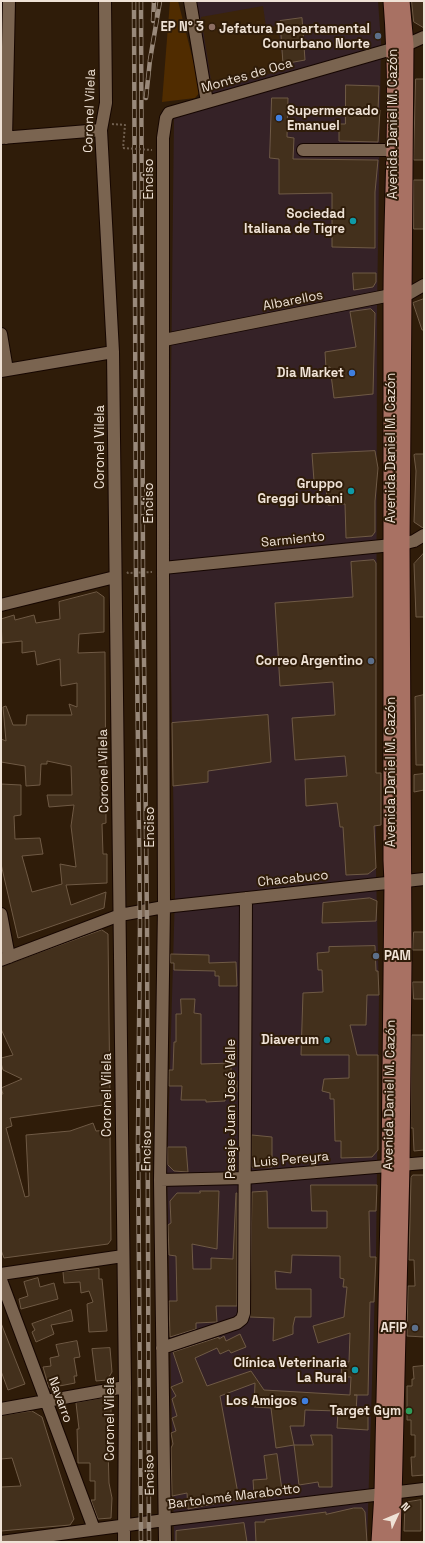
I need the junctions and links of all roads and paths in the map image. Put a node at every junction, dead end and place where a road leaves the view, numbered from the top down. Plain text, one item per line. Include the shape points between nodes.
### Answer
1 (9, 1) edge
2 (105, 1) edge
3 (190, 1) edge
4 (391, 1) edge
5 (402, 1) edge
6 (424, 37) edge
7 (400, 46) junction
8 (208, 102) junction
9 (169, 113) joint
10 (106, 127) junction
11 (4, 138) edge
12 (152, 150) dead end
13 (303, 150) dead end
14 (394, 150) junction
15 (424, 285) edge
16 (397, 296) junction
17 (1, 334) edge
18 (164, 340) junction
19 (113, 352) junction
20 (4, 370) edge
21 (411, 541) edge
22 (158, 569) junction
23 (119, 574) junction
24 (1, 605) edge
25 (424, 879) edge
26 (398, 882) junction
27 (246, 898) junction
28 (164, 907) junction
29 (1, 914) edge
30 (120, 915) junction
31 (5, 958) edge
32 (424, 1163) edge
33 (396, 1166) junction
34 (244, 1178) junction
35 (160, 1180) junction
36 (123, 1256) junction
37 (1, 1274) edge
38 (1, 1280) edge
39 (162, 1348) junction
40 (125, 1387) junction
41 (46, 1402) junction
42 (1, 1409) edge
43 (424, 1489) edge
44 (388, 1493) junction
45 (165, 1520) junction
46 (123, 1526) junction
47 (94, 1529) junction
48 (1, 1542) edge
49 (124, 1542) edge
50 (165, 1542) edge
51 (379, 1542) edge
52 (393, 1542) edge

1 - 11 street
2 - 10 street, Coronel Vilela
3 - 8 street
4 - 7 main road, Avenida Daniel M. Cazón
5 - 7 main road, Avenida Daniel M. Cazón
6 - 7 street, Montes de Oca
7 - 8 street, Montes de Oca
7 - 14 main road, Avenida Daniel M. Cazón
7 - 16 main road, Avenida Daniel M. Cazón
8 - 9 street, Montes de Oca
9 - 18 street, Enciso via 163,138
10 - 11 street
10 - 12 path, bridge via 125,125 123,148
10 - 19 street, Coronel Vilela
13 - 14 street
14 - 16 main road, Avenida Daniel M. Cazón
15 - 16 street, Albarellos
16 - 18 street, Albarellos
16 - 21 main road, Avenida Daniel M. Cazón
17 - 20 street
18 - 22 street, Enciso
19 - 20 street
19 - 23 street, Coronel Vilela
21 - 22 street, Sarmiento
21 - 26 main road, Avenida Daniel M. Cazón
22 - 23 path via 153,578 152,572 128,573 126,570
22 - 28 street, Enciso
23 - 24 street
23 - 30 street, Coronel Vilela
25 - 26 street, Chacabuco
26 - 27 street, Chacabuco
26 - 33 main road, Avenida Daniel M. Cazón
27 - 28 street, Chacabuco
27 - 34 street, Pasaje Juan José Valle
28 - 30 street, Chacabuco
28 - 35 street, Enciso
29 - 31 street
30 - 31 street
30 - 36 street, Coronel Vilela
32 - 33 street, Luis Pereyra
33 - 34 street, Luis Pereyra
33 - 44 main road, Avenida Daniel M. Cazón
34 - 35 street, Luis Pereyra
34 - 39 street, Pasaje Juan José Valle via 242,1319 237,1323
35 - 39 street, Enciso
36 - 37 street
36 - 40 street, Coronel Vilela
38 - 41 street, Navarro
39 - 45 street, Enciso
40 - 41 street
40 - 46 street, Coronel Vilela
41 - 42 street
41 - 47 street, Navarro
43 - 44 street, Bartolomé Marabotto
44 - 45 street, Bartolomé Marabotto
44 - 51 main road, Avenida Daniel M. Cazón
44 - 52 main road, Avenida Daniel M. Cazón
45 - 46 street, Bartolomé Marabotto
45 - 50 street, Enciso
46 - 47 street, Bartolomé Marabotto
46 - 49 street, Coronel Vilela
47 - 48 street, Bartolomé Marabotto

